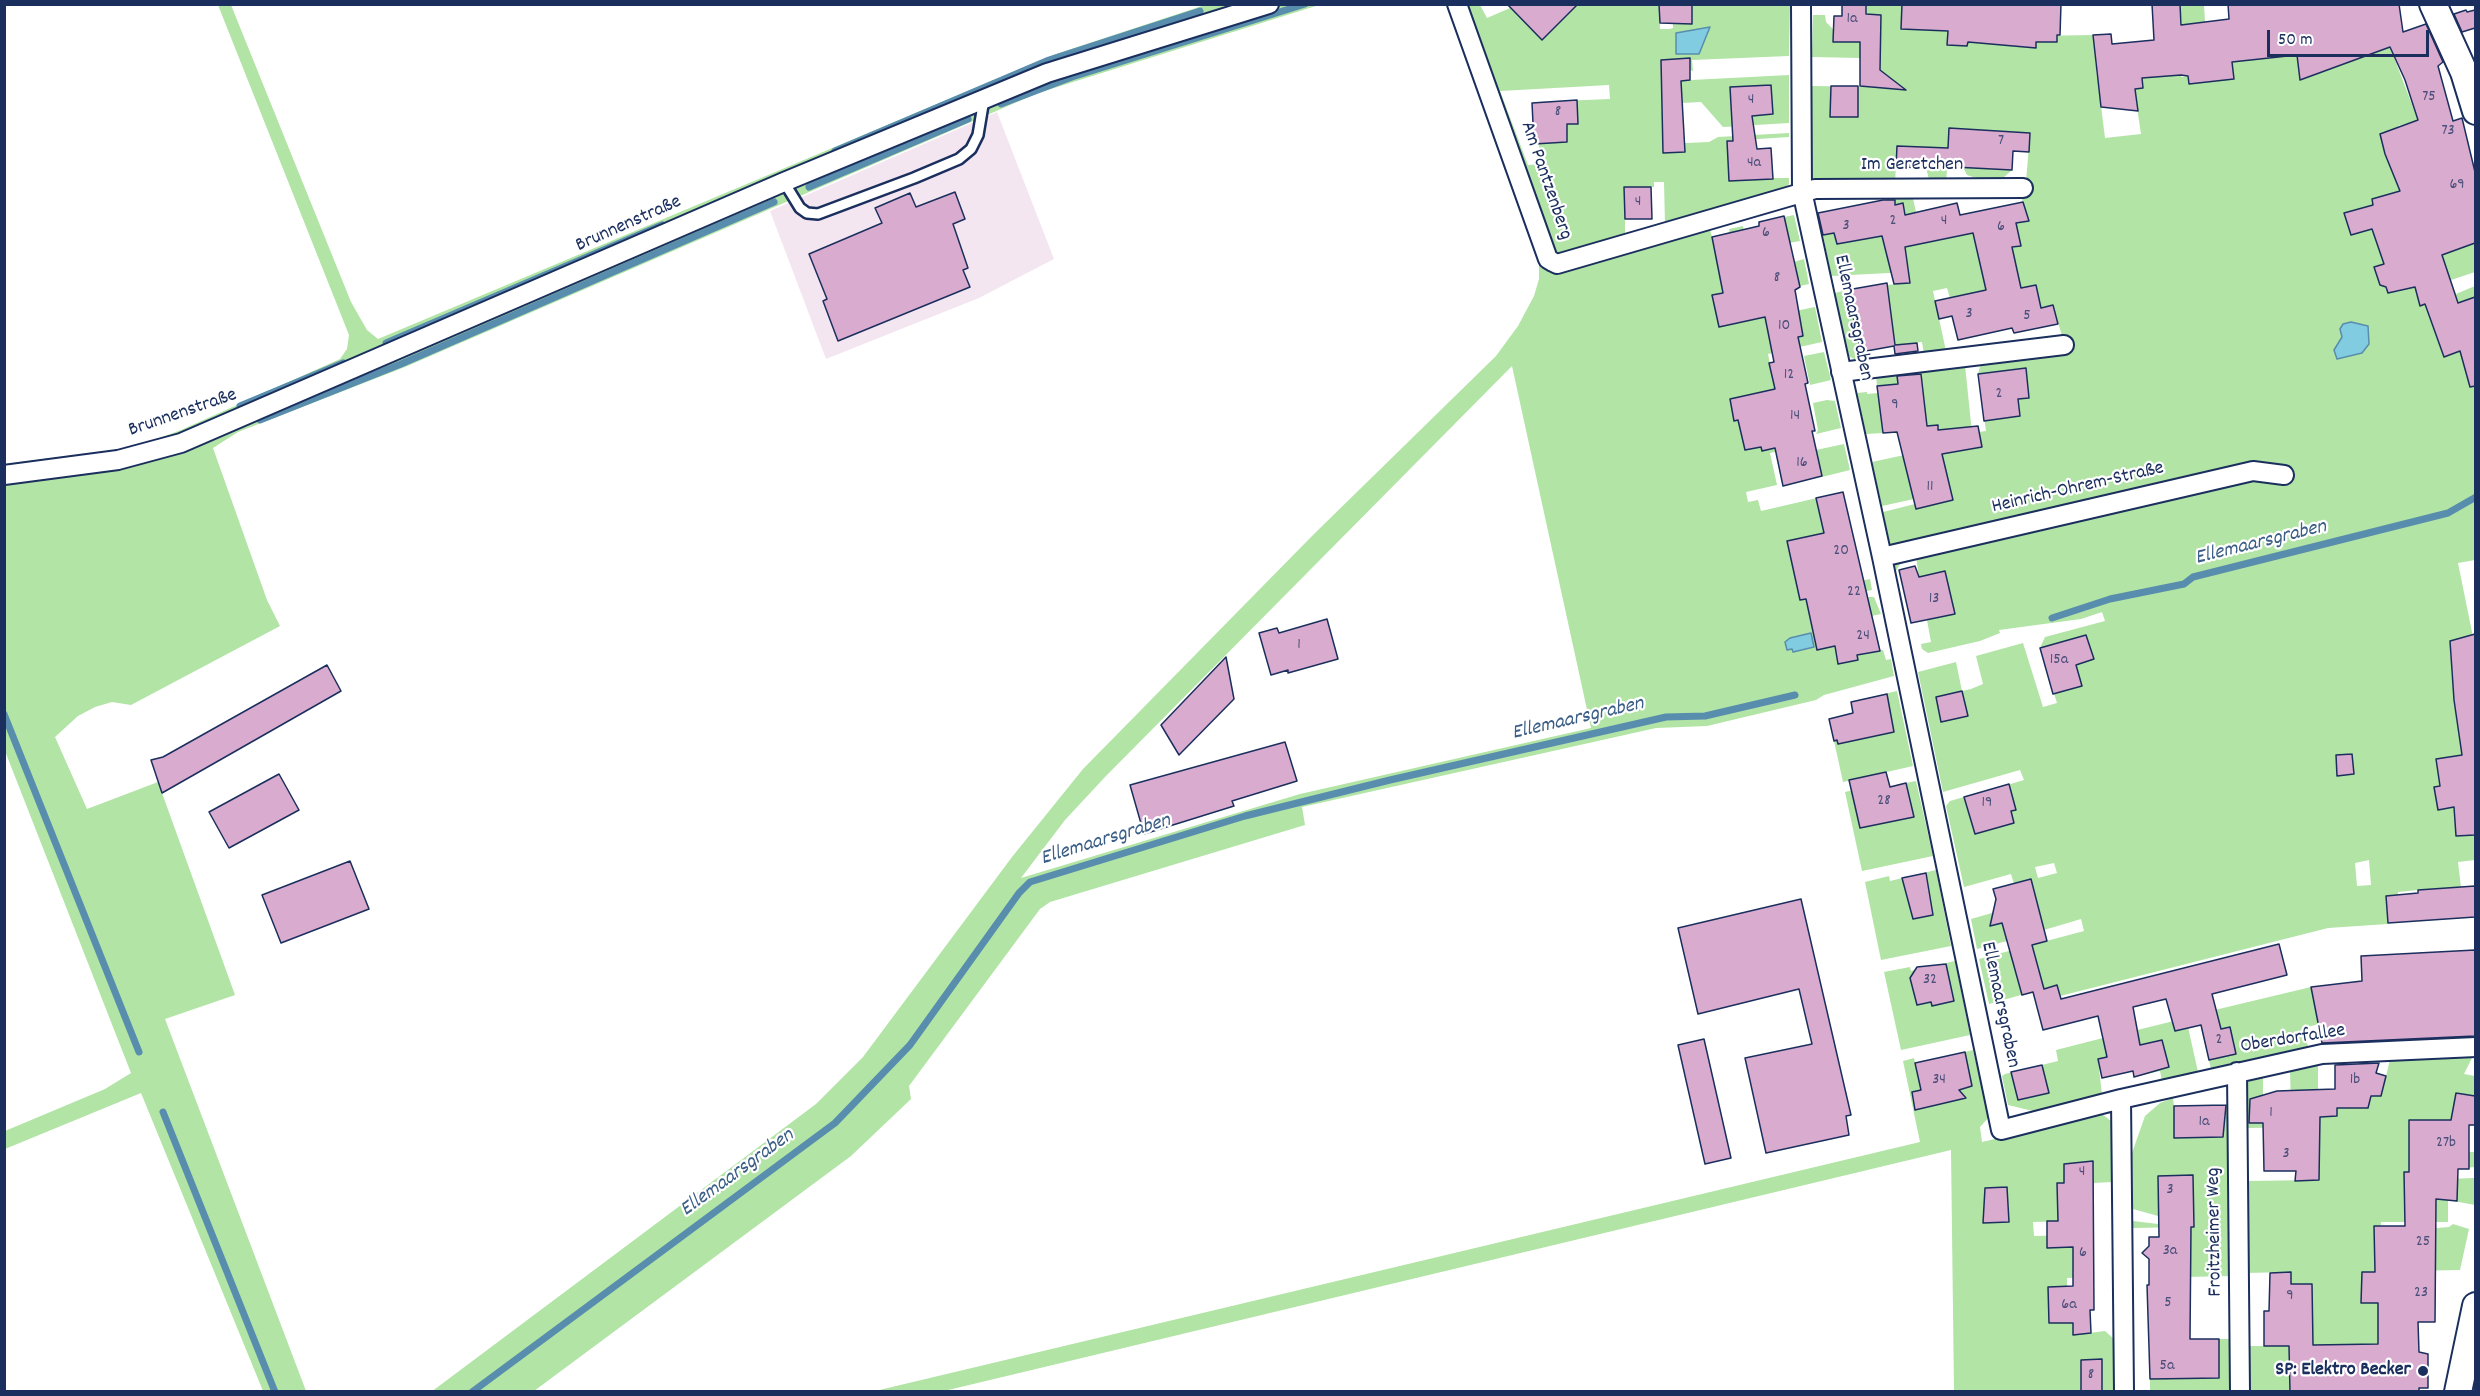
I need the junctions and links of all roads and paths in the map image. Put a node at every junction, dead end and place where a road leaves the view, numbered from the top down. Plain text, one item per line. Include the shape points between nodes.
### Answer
1 (1269, 4) edge
2 (1457, 4) edge
3 (1802, 4) edge
4 (2433, 4) edge
5 (984, 99) junction
6 (2475, 111) edge
7 (784, 182) junction
8 (2023, 188) dead end
9 (1802, 191) junction
10 (2064, 345) dead end
11 (1841, 372) junction
12 (4, 475) edge
13 (2284, 475) dead end
14 (1882, 557) junction
15 (2475, 1047) edge
16 (2237, 1072) junction
17 (2121, 1100) junction
18 (2001, 1130) joint
19 (2475, 1306) edge
20 (2124, 1392) edge
21 (2240, 1392) edge
22 (2458, 1392) edge

1 - 5 street, Brunnenstraße via 1047,73
2 - 9 street, Am Pantzenberg via 1552,262 1557,264
3 - 9 street, Ellemaarsgraben
4 - 6 street via 2464,72
5 - 7 street, Brunnenstraße
5 - 7 lane via 978,135 971,149 959,159 914,178 818,214 800,208
7 - 12 street, Brunnenstraße via 181,443 118,460
8 - 9 street, Im Geretchen
9 - 11 street, Ellemaarsgraben
10 - 11 street
11 - 14 street, Ellemaarsgraben
13 - 14 street, Heinrich-Ohrem-Straße via 2253,471
14 - 18 street, Ellemaarsgraben
15 - 16 street, Oberdorfallee via 2322,1054
16 - 17 street, Oberdorfallee
16 - 21 street, Froitzheimer Weg
17 - 18 street, Oberdorfallee
17 - 20 street
19 - 22 street

